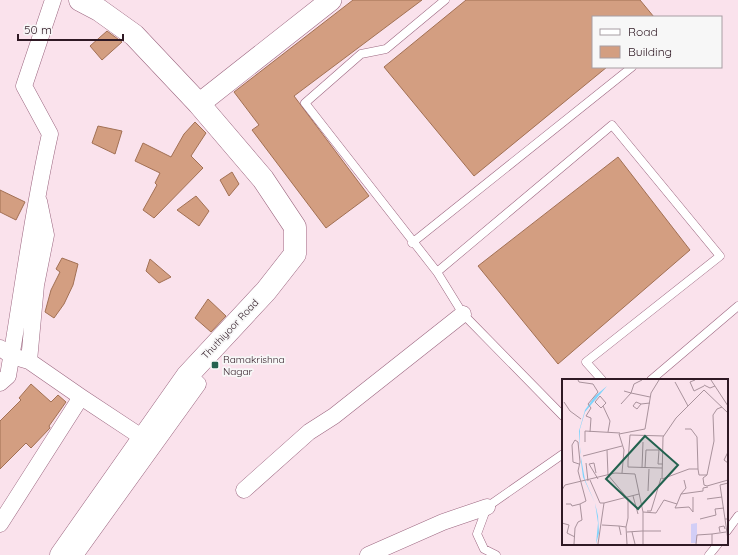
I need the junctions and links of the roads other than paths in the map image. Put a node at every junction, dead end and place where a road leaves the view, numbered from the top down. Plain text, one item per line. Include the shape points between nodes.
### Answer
1 (53, 0) edge
2 (80, 0) edge
3 (331, 0) edge
4 (445, 0) edge
5 (631, 68) edge
6 (199, 104) junction
7 (37, 189) junction
8 (412, 243) junction
9 (437, 272) junction
10 (738, 306) edge
11 (463, 314) junction
12 (6, 352) edge
13 (29, 361) junction
14 (187, 376) junction
15 (601, 379) edge
16 (652, 379) edge
17 (0, 383) edge
18 (81, 398) junction
19 (562, 415) edge
20 (143, 438) junction
21 (562, 455) edge
22 (244, 490) dead end
23 (486, 507) junction
24 (738, 516) edge
25 (0, 524) edge
26 (728, 531) edge
27 (717, 545) edge
28 (61, 555) edge
29 (75, 555) edge
30 (368, 555) edge
31 (496, 555) edge
32 (709, 555) edge

1 - 7 street via 24,86 50,134
2 - 6 main road, Thuthiyoor Road via 134,35
3 - 6 street
4 - 8 lane via 386,49 361,54 305,103
5 - 8 lane
6 - 14 main road, Thuthiyoor Road via 263,179 295,227 295,254 266,291
7 - 12 street
7 - 13 street via 46,235 36,285
8 - 9 lane
9 - 11 lane
9 - 15 lane via 612,125 720,256 586,362
10 - 16 lane
11 - 19 lane
11 - 22 street via 334,416 309,432
12 - 13 street
12 - 17 street via 8,376
13 - 18 street
14 - 20 main road, Thuthiyoor Road
14 - 29 street via 198,384
18 - 20 street
18 - 25 street
20 - 28 main road, Thuthiyoor Road
21 - 23 lane
23 - 30 street via 443,522
23 - 31 lane via 477,534 484,549
24 - 26 lane
27 - 32 lane

